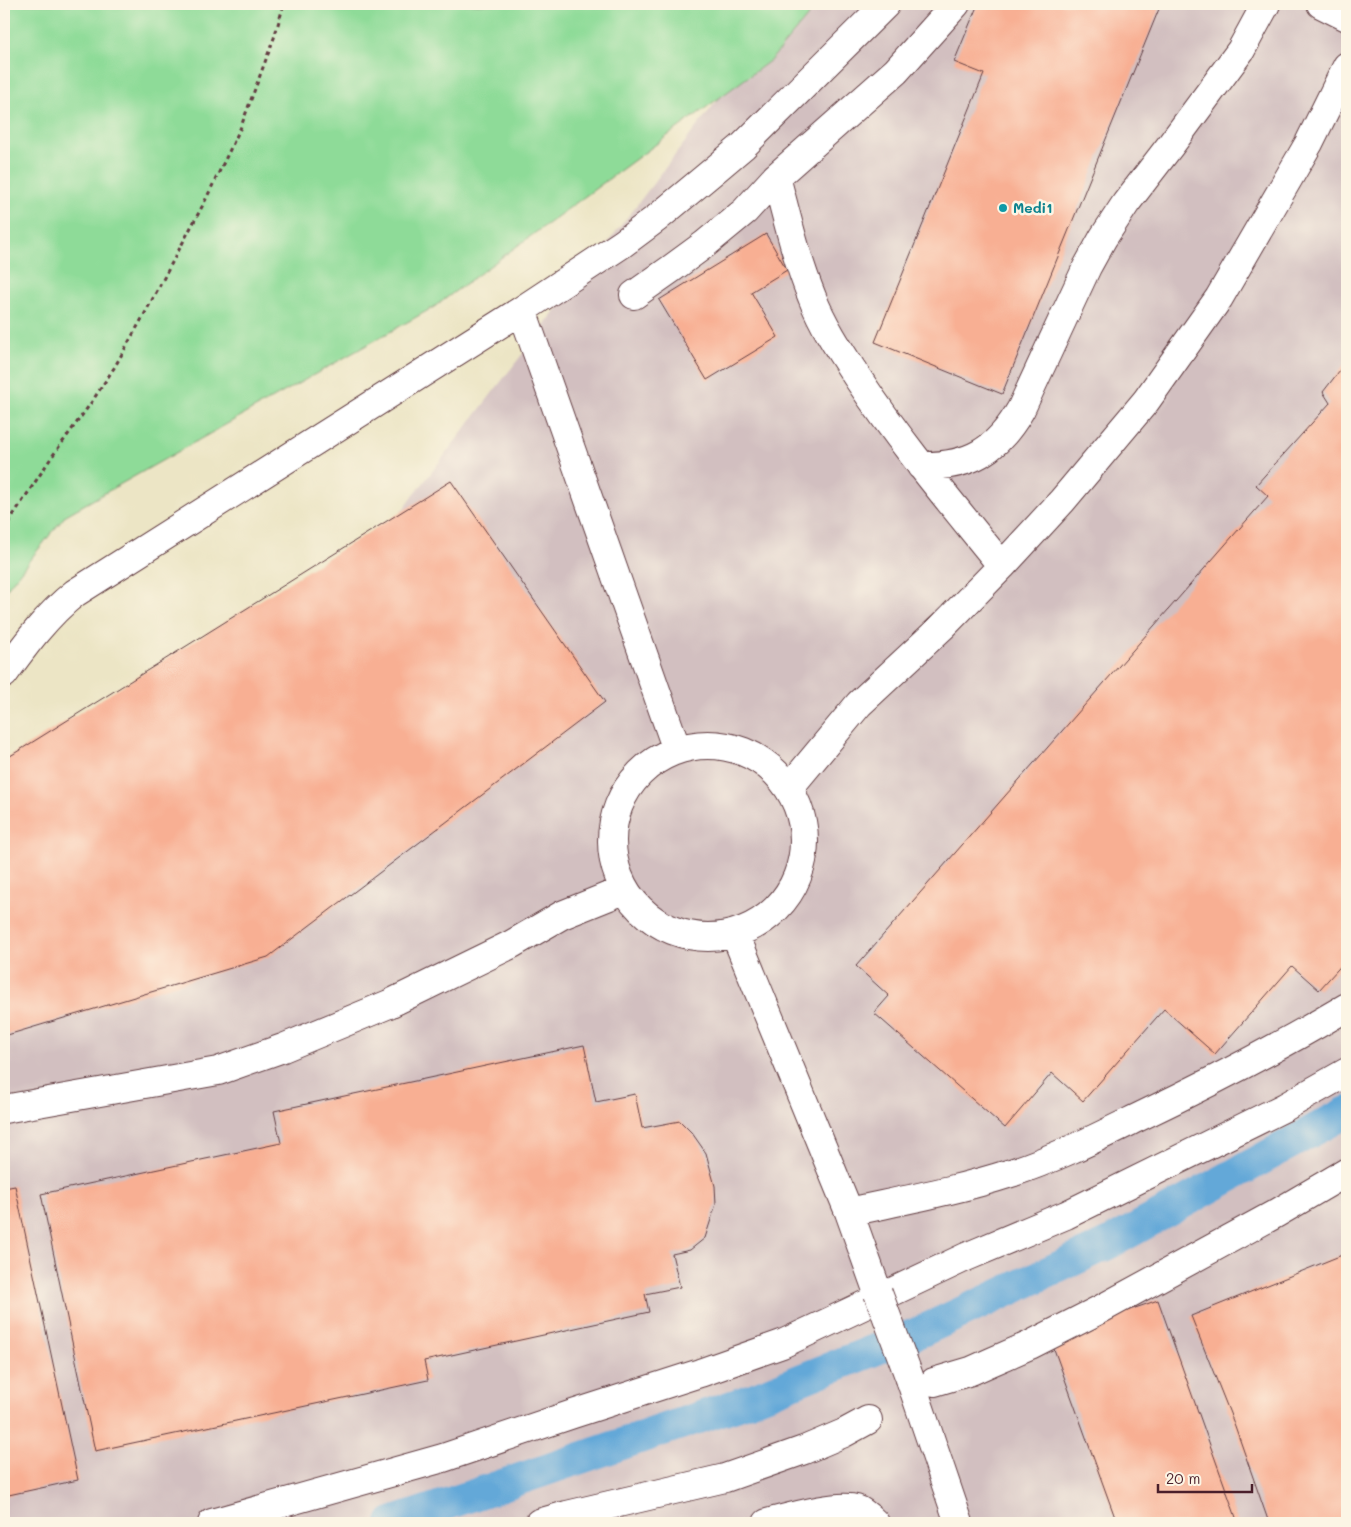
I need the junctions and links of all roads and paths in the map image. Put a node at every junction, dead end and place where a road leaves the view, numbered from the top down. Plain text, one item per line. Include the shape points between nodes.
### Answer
1 (284, 4) edge
2 (886, 4) edge
3 (956, 4) edge
4 (1266, 4) edge
5 (1322, 4) edge
6 (1347, 17) edge
7 (1347, 66) edge
8 (776, 177) junction
9 (634, 295) dead end
10 (522, 310) junction
11 (921, 466) junction
12 (4, 529) edge
13 (1002, 566) junction
14 (4, 674) edge
15 (677, 750) junction
16 (789, 788) junction
17 (624, 890) junction
18 (735, 934) junction
19 (1347, 1007) edge
20 (1347, 1072) edge
21 (4, 1109) edge
22 (1347, 1172) edge
23 (849, 1212) junction
24 (922, 1381) junction
25 (868, 1420) dead end
26 (212, 1523) edge
27 (539, 1523) edge
28 (766, 1523) edge
29 (875, 1523) edge
30 (959, 1523) edge

1 - 12 path via 240,129 204,203 114,368
2 - 10 street via 717,168 622,244
3 - 8 street via 896,71
4 - 11 street via 1241,50 1102,238 1012,426 984,452 966,460 949,465
5 - 6 street
7 - 13 street via 1309,143 1219,298 1146,401
8 - 9 street via 732,222
8 - 11 street via 812,298 843,356
10 - 14 street via 75,593 38,628
10 - 15 street
11 - 13 street
13 - 16 street via 944,626 859,704
15 - 16 street via 708,745 739,750 767,765
15 - 17 street via 647,766 624,792 612,824 612,858
16 - 18 street via 801,815 805,845 799,875 784,900 762,922
17 - 18 street via 653,921 692,937
17 - 21 street via 562,915 512,944 389,1004 218,1071
18 - 23 street
19 - 23 street via 1188,1093 1073,1149 976,1183
20 - 26 street via 1066,1215 966,1257 782,1344 443,1458
22 - 24 street via 1030,1345 971,1371
23 - 24 street, bridge via 878,1293
24 - 30 street
25 - 27 street via 804,1450 725,1478
28 - 29 street via 841,1507 856,1509

